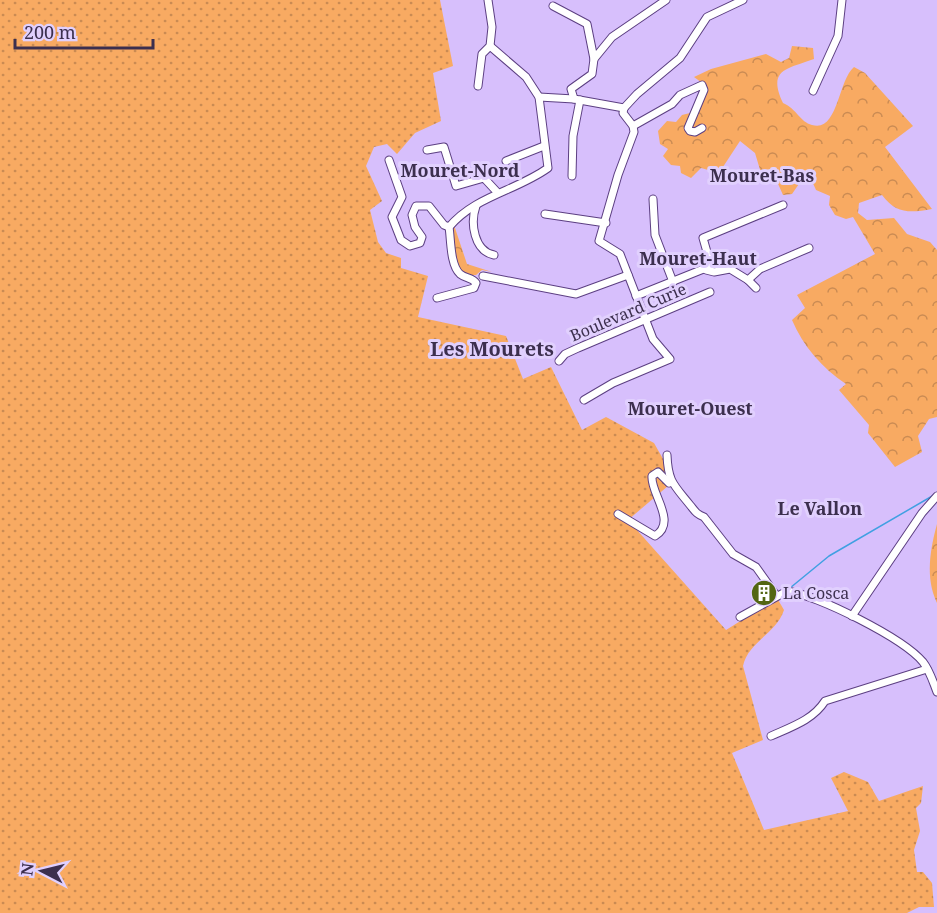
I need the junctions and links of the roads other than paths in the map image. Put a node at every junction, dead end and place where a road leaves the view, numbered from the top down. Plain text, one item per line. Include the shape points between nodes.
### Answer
1 (488, 0) edge
2 (666, 0) edge
3 (743, 0) edge
4 (842, 0) edge
5 (553, 6) dead end
6 (490, 46) junction
7 (594, 59) junction
8 (478, 86) dead end
9 (813, 91) dead end
10 (539, 97) junction
11 (577, 100) junction
12 (624, 108) junction
13 (633, 126) junction
14 (702, 128) dead end
15 (544, 146) junction
16 (427, 150) dead end
17 (389, 160) dead end
18 (506, 161) dead end
19 (572, 176) dead end
20 (497, 192) junction
21 (653, 200) dead end
22 (783, 205) dead end
23 (476, 206) junction
24 (545, 214) dead end
25 (606, 223) junction
26 (449, 227) junction
27 (809, 248) dead end
28 (494, 255) dead end
29 (706, 270) junction
30 (628, 275) junction
31 (483, 276) dead end
32 (748, 280) junction
33 (673, 282) junction
34 (756, 288) dead end
35 (710, 292) dead end
36 (636, 296) junction
37 (437, 298) dead end
38 (646, 319) junction
39 (559, 361) dead end
40 (584, 400) dead end
41 (667, 455) dead end
42 (674, 488) junction
43 (937, 496) edge
44 (618, 514) dead end
45 (776, 595) junction
46 (852, 616) junction
47 (740, 617) dead end
48 (927, 669) junction
49 (937, 692) edge
50 (771, 736) dead end

1 - 6 street
2 - 7 street via 612,37
3 - 12 street via 707,17 680,58
4 - 9 street via 838,36
5 - 7 street via 586,24
6 - 8 street via 482,54
6 - 10 street via 523,76
7 - 11 street via 592,74 571,89
10 - 11 street
10 - 15 street
11 - 12 street
11 - 19 street
12 - 13 street via 624,116
13 - 14 street via 703,85 688,128 694,132
13 - 25 street
15 - 18 street
15 - 20 street via 546,170
16 - 20 street via 444,147 456,186 484,178
17 - 26 street via 401,194 392,214 403,243 414,246 422,240 412,214 416,206 429,206
20 - 23 street
21 - 33 street via 655,235
22 - 29 street via 703,238 711,267
23 - 26 street via 460,214
23 - 28 street via 473,228 478,243
24 - 25 street
25 - 30 street via 601,244 620,254
26 - 37 street via 456,268 476,283 474,288
27 - 32 street via 760,269
29 - 32 street via 730,269
29 - 33 street
30 - 31 street via 576,294
30 - 36 street
32 - 34 street
33 - 36 street
35 - 38 street, Boulevard Curie
36 - 38 street
38 - 39 street, Boulevard Curie via 565,354
38 - 40 street via 653,339 670,360 613,383
41 - 42 street
42 - 44 street via 654,472 651,480 663,512 662,529 655,536
42 - 45 street via 704,517 733,554 756,567
43 - 46 street
45 - 46 street via 790,591
45 - 47 street
46 - 48 street via 899,644
48 - 49 street
48 - 50 street via 825,701 799,724

